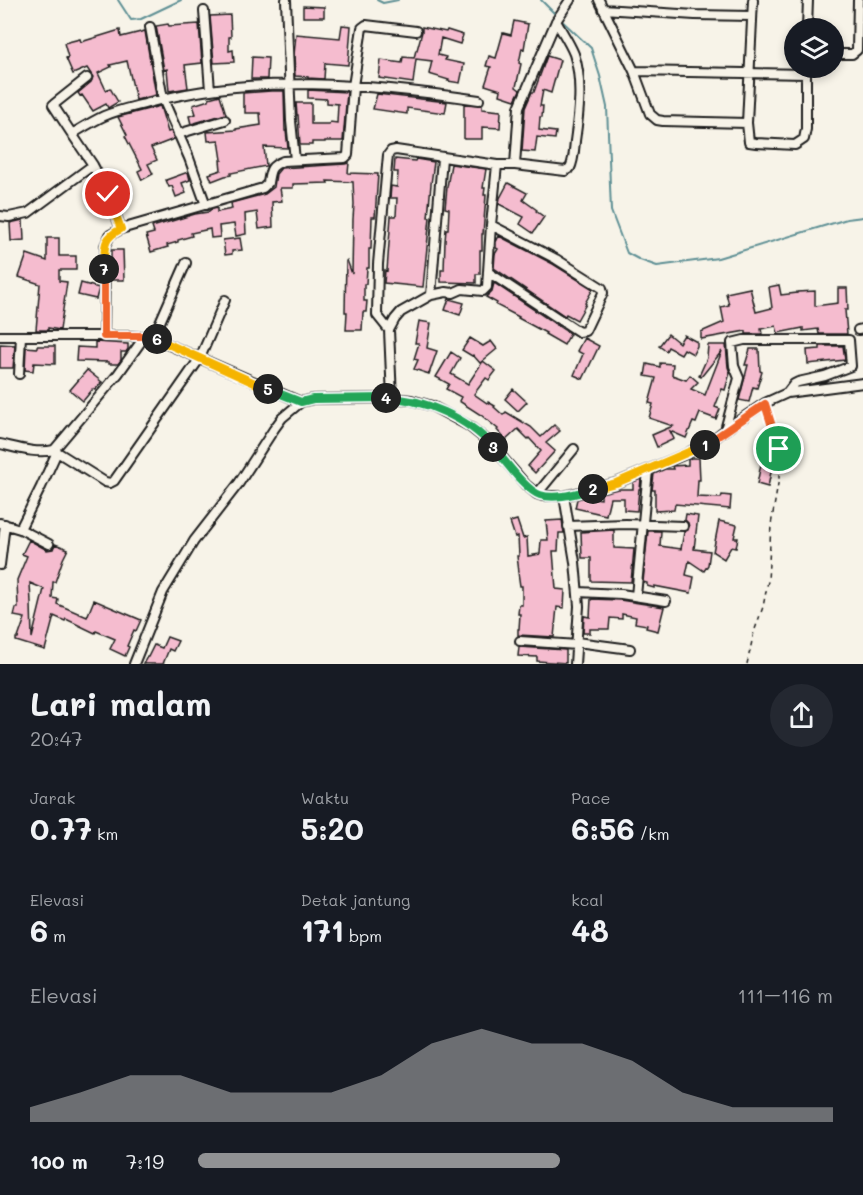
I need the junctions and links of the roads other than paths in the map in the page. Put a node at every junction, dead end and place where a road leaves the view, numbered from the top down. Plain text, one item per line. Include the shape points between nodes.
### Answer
1 (286, 0) edge
2 (599, 0) edge
3 (753, 0) edge
4 (808, 0) edge
5 (858, 0) edge
6 (569, 1) edge
7 (603, 9) junction
8 (204, 11) dead end
9 (752, 16) junction
10 (807, 18) edge
11 (557, 20) junction
12 (150, 27) dead end
13 (416, 31) dead end
14 (844, 54) edge
15 (634, 71) junction
16 (784, 72) edge
17 (750, 73) junction
18 (87, 78) dead end
19 (806, 78) edge
20 (290, 85) junction
21 (353, 86) junction
22 (210, 90) junction
23 (163, 99) junction
24 (479, 100) dead end
25 (225, 120) dead end
26 (747, 123) junction
27 (72, 134) junction
28 (178, 134) junction
29 (442, 158) junction
30 (295, 160) junction
31 (93, 165) junction
32 (497, 165) junction
33 (515, 165) junction
34 (206, 205) junction
35 (0, 216) edge
36 (491, 225) junction
37 (121, 229) junction
38 (186, 263) dead end
39 (488, 273) junction
40 (431, 295) junction
41 (225, 300) dead end
42 (389, 330) junction
43 (0, 336) edge
44 (21, 336) junction
45 (104, 336) junction
46 (149, 337) junction
47 (200, 358) junction
48 (19, 374) dead end
49 (863, 383) edge
50 (787, 393) junction
51 (392, 398) junction
52 (301, 402) junction
53 (725, 430) junction
54 (0, 444) edge
55 (574, 449) dead end
56 (55, 451) junction
57 (648, 470) junction
58 (537, 494) junction
59 (564, 496) junction
60 (3, 523) edge
61 (568, 525) junction
62 (642, 525) junction
63 (683, 526) dead end
64 (20, 529) junction
65 (49, 544) dead end
66 (0, 565) edge
67 (578, 592) junction
68 (636, 596) junction
69 (666, 601) dead end
70 (520, 642) dead end
71 (577, 644) junction
72 (630, 649) dead end
73 (134, 664) edge
74 (575, 664) edge

1 - 20 street
2 - 7 street
3 - 9 street
4 - 10 street
5 - 14 street via 858,49 854,54
6 - 11 street
7 - 9 street
7 - 15 street
8 - 22 street
9 - 17 street
11 - 33 street via 519,107
11 - 33 street via 577,66 579,95 572,166 565,171
12 - 23 street
13 - 21 street via 363,26
15 - 17 street
15 - 26 street via 650,114 657,120
16 - 17 street
17 - 26 street
18 - 27 street via 53,105
19 - 26 street via 804,140 795,145 750,142
20 - 21 street
20 - 22 street
20 - 30 street
21 - 24 street
21 - 30 street via 348,155
22 - 23 street
23 - 27 street via 104,116
23 - 28 street
25 - 28 street
27 - 31 street
28 - 34 street
29 - 32 street
29 - 40 street
29 - 42 street via 396,150 388,155 377,315
30 - 34 street via 275,164 263,188
31 - 35 street via 28,213
31 - 37 street
32 - 33 street
32 - 36 street
34 - 37 street
36 - 39 street
36 - 39 street via 556,259 602,288 603,293 585,331 579,332
37 - 45 street via 110,235 105,246
38 - 46 street
39 - 40 street via 483,291 462,289
40 - 42 street via 401,312
41 - 47 street
42 - 51 street
43 - 44 street
44 - 45 street
44 - 48 street
45 - 46 street
46 - 47 street
46 - 56 street
47 - 52 street
47 - 56 street via 114,482 105,482
49 - 50 street
50 - 53 street
50 - 53 street via 798,382 851,366 849,340 744,340 732,344 739,378
51 - 52 street
51 - 58 street via 432,406 469,426
52 - 73 street via 282,418 194,541 163,592
53 - 57 street via 702,446
54 - 56 street
55 - 58 street
56 - 64 street
57 - 59 street
57 - 62 street
58 - 59 street
59 - 61 street
60 - 64 street
60 - 66 street
61 - 62 street
61 - 67 street
62 - 63 street
62 - 68 street
64 - 65 street
67 - 68 street
67 - 71 street
68 - 69 street
70 - 71 street
71 - 72 street
71 - 74 street

